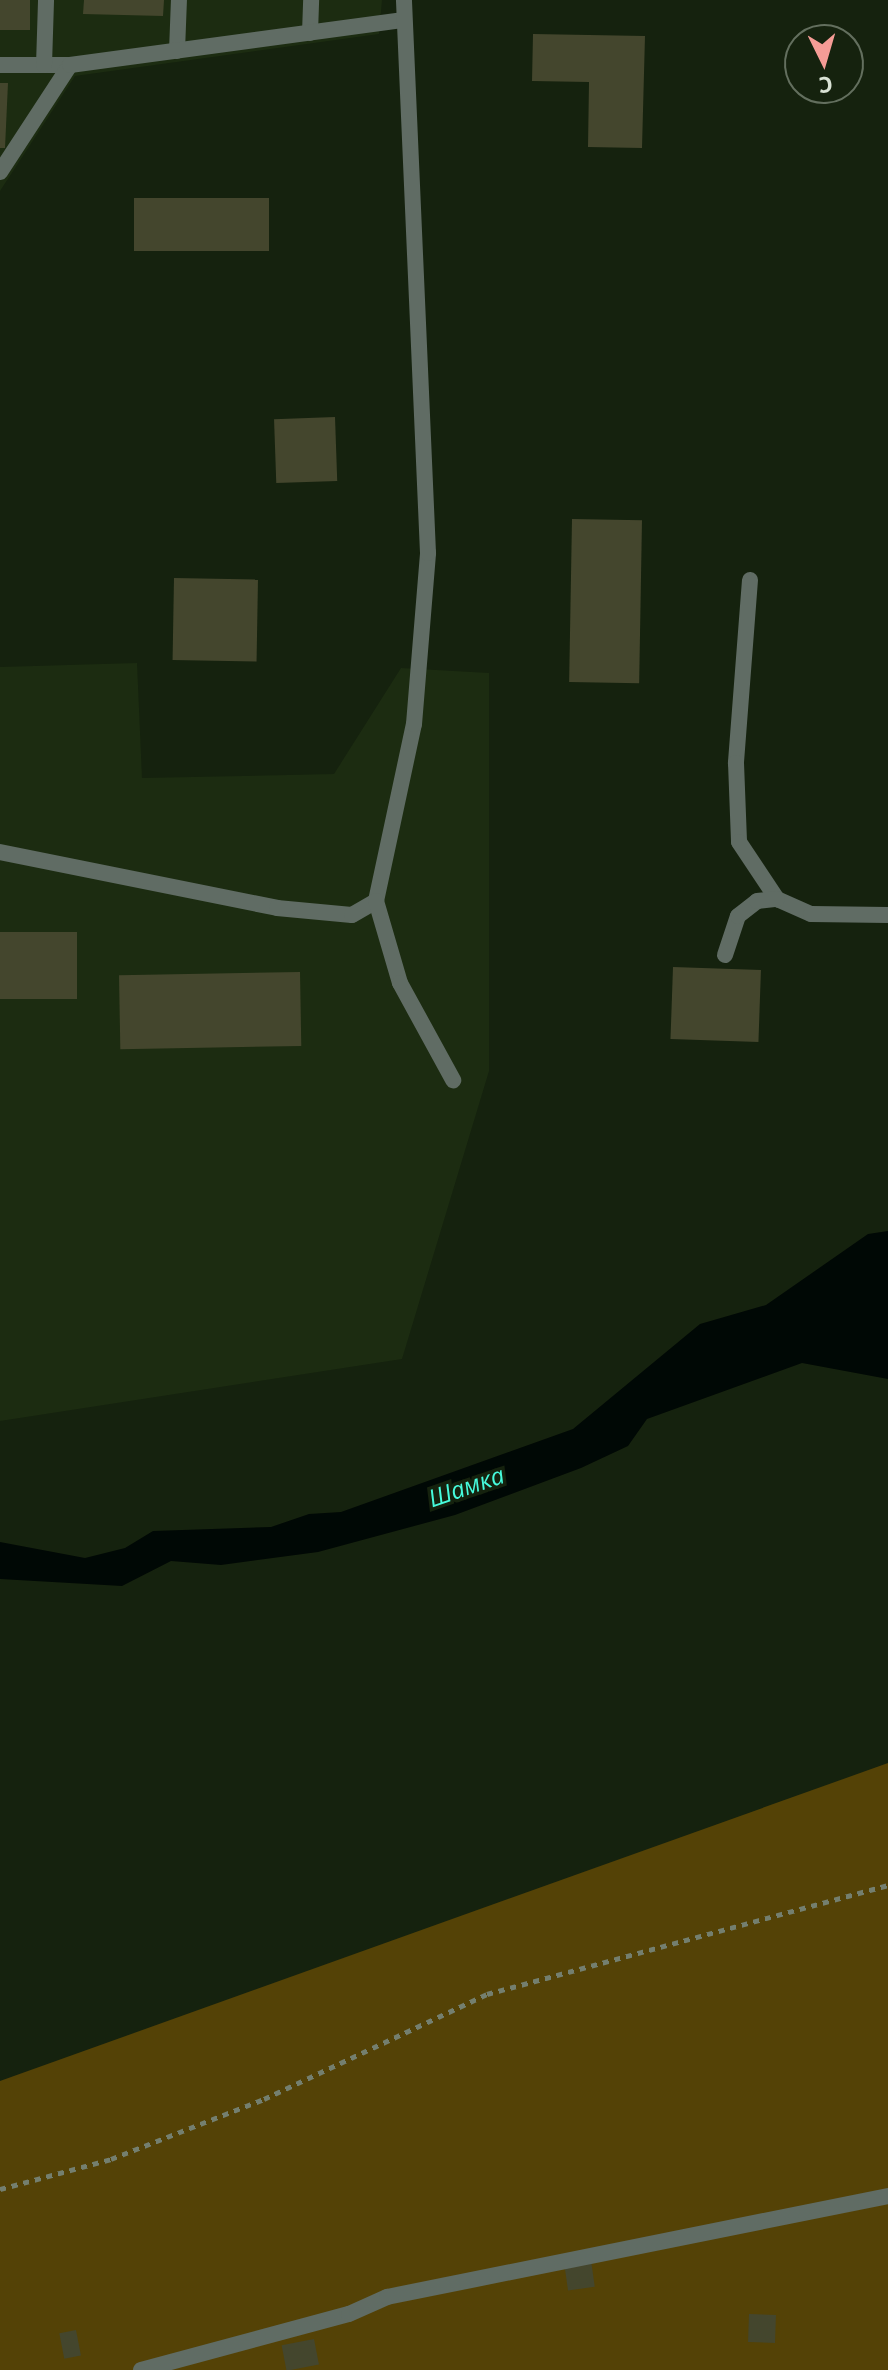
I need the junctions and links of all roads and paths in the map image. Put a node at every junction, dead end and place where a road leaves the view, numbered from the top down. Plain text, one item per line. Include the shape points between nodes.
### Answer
1 (46, 0) edge
2 (179, 0) edge
3 (311, 0) edge
4 (404, 0) edge
5 (402, 20) junction
6 (310, 33) junction
7 (177, 51) junction
8 (0, 65) edge
9 (44, 65) junction
10 (70, 65) junction
11 (0, 172) edge
12 (750, 580) dead end
13 (0, 852) edge
14 (777, 899) junction
15 (376, 901) junction
16 (888, 915) edge
17 (725, 955) dead end
18 (453, 1080) dead end
19 (888, 1885) edge
20 (0, 2189) edge
21 (888, 2196) edge
22 (141, 2370) edge

1 - 9 lane
2 - 7 lane
3 - 6 lane
4 - 5 lane
5 - 6 lane
5 - 15 lane via 428,553 414,724
6 - 7 lane
7 - 10 lane
8 - 9 lane
9 - 10 lane
10 - 11 lane
12 - 14 lane via 735,817 739,842
13 - 15 lane via 277,908 352,915
14 - 16 lane via 811,914
14 - 17 lane via 757,901 738,916
15 - 18 lane via 400,983
19 - 20 path via 487,1994 264,2099 111,2159
21 - 22 lane via 387,2297 349,2314

